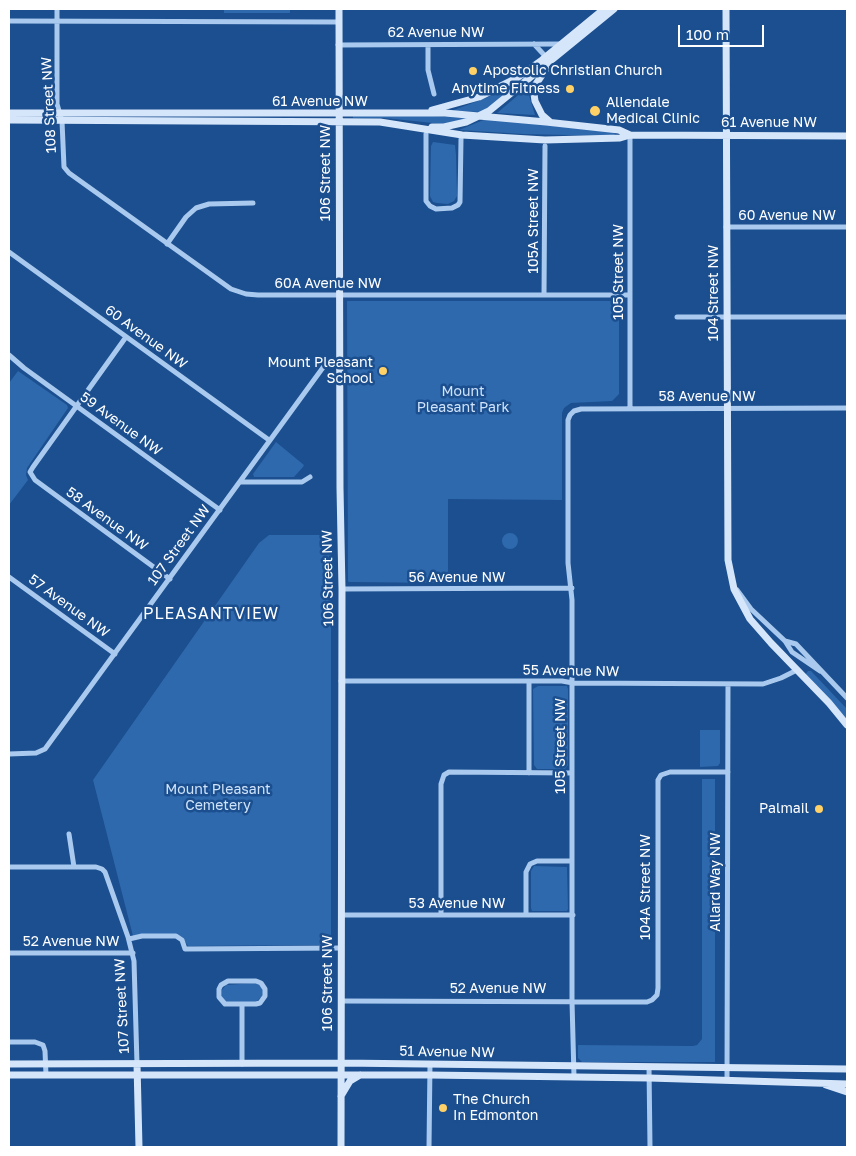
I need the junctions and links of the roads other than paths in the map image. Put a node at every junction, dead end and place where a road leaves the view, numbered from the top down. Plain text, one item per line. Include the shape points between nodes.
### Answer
1 (57, 9) edge
2 (339, 9) edge
3 (604, 9) edge
4 (614, 9) edge
5 (726, 9) edge
6 (57, 21) junction
7 (9, 22) edge
8 (339, 22) junction
9 (338, 44) junction
10 (428, 44) junction
11 (534, 44) junction
12 (561, 44) junction
13 (548, 59) junction
14 (434, 94) dead end
15 (409, 113) junction
16 (9, 114) edge
17 (481, 116) junction
18 (61, 117) junction
19 (339, 118) junction
20 (9, 120) edge
21 (551, 122) junction
22 (392, 124) junction
23 (426, 134) dead end
24 (630, 135) junction
25 (726, 136) junction
26 (847, 136) edge
27 (461, 139) dead end
28 (545, 146) dead end
29 (65, 170) joint
30 (253, 203) dead end
31 (726, 227) junction
32 (847, 227) edge
33 (167, 244) junction
34 (9, 252) edge
35 (339, 295) junction
36 (544, 295) junction
37 (630, 295) junction
38 (677, 317) dead end
39 (726, 317) junction
40 (847, 317) edge
41 (126, 337) junction
42 (9, 355) edge
43 (339, 361) junction
44 (77, 406) junction
45 (630, 408) junction
46 (726, 408) junction
47 (847, 408) edge
48 (570, 415) joint
49 (269, 440) junction
50 (310, 477) dead end
51 (240, 482) junction
52 (220, 510) junction
53 (9, 577) edge
54 (170, 579) junction
55 (731, 579) junction
56 (572, 588) junction
57 (342, 589) junction
58 (115, 654) junction
59 (797, 670) junction
60 (341, 681) junction
61 (529, 682) junction
62 (572, 683) junction
63 (728, 684) junction
64 (847, 698) edge
65 (847, 725) edge
66 (9, 754) edge
67 (728, 772) junction
68 (529, 773) junction
69 (572, 773) junction
70 (69, 834) dead end
71 (572, 862) junction
72 (9, 867) edge
73 (74, 867) junction
74 (341, 915) junction
75 (441, 915) junction
76 (526, 915) junction
77 (573, 915) junction
78 (129, 939) junction
79 (341, 948) junction
80 (9, 953) edge
81 (133, 953) junction
82 (655, 998) joint
83 (341, 1001) junction
84 (572, 1001) junction
85 (242, 1004) junction
86 (9, 1042) edge
87 (341, 1063) junction
88 (9, 1064) edge
89 (46, 1064) junction
90 (137, 1064) junction
91 (242, 1064) junction
92 (430, 1064) junction
93 (574, 1066) junction
94 (649, 1067) junction
95 (727, 1067) junction
96 (847, 1069) edge
97 (341, 1074) junction
98 (363, 1074) junction
99 (9, 1075) edge
100 (46, 1075) junction
101 (137, 1075) junction
102 (429, 1075) junction
103 (574, 1078) junction
104 (650, 1078) junction
105 (727, 1080) junction
106 (821, 1083) junction
107 (847, 1084) edge
108 (847, 1092) edge
109 (341, 1096) junction
110 (139, 1147) edge
111 (341, 1147) edge
112 (429, 1147) edge
113 (650, 1147) edge

1 - 6 street, 108 Street NW
2 - 8 main road, 106 Street NW
3 - 12 main road
4 - 13 main road
5 - 25 main road, 104 Street NW
6 - 7 street
6 - 8 street
6 - 18 street, 108 Street NW via 57,104
8 - 9 main road, 106 Street NW
9 - 10 street, 62 Avenue NW
9 - 19 main road, 106 Street NW
10 - 11 street, 62 Avenue NW
10 - 14 street via 428,70
11 - 12 street, 62 Avenue NW
11 - 13 street
12 - 13 main road
13 - 15 main road via 480,97
13 - 17 main road
13 - 21 main road via 534,94 538,108
15 - 17 main road, 61 Avenue NW
15 - 19 main road, 61 Avenue NW
16 - 18 main road, 61 Avenue NW
17 - 21 main road, 61 Avenue NW
17 - 22 main road via 444,127
18 - 19 main road, 61 Avenue NW
18 - 20 main road, 61 Avenue NW
18 - 29 street, 108 Street NW
19 - 22 main road, 61 Avenue NW
19 - 35 main road, 106 Street NW
21 - 24 main road, 61 Avenue NW via 619,130
22 - 24 main road, 61 Avenue NW via 462,135 545,140
23 - 27 street via 426,198 436,209 452,208 460,202
24 - 25 main road, 61 Avenue NW
24 - 37 street, 105 Street NW
25 - 26 main road, 61 Avenue NW
25 - 31 main road, 104 Street NW
28 - 36 street, 105A Street NW
29 - 33 street, 60A Avenue NW
30 - 33 street via 209,204 196,208
31 - 32 street, 60 Avenue NW
31 - 39 main road, 104 Street NW
33 - 35 street, 60A Avenue NW via 239,292
34 - 41 street, 60 Avenue NW
35 - 36 street, 60A Avenue NW
35 - 43 main road, 106 Street NW
36 - 37 street, 60A Avenue NW
37 - 45 street, 105 Street NW
38 - 39 street
39 - 40 street
39 - 46 main road, 104 Street NW
41 - 44 street
41 - 49 street, 60 Avenue NW
42 - 44 street, 59 Avenue NW
43 - 49 street, 107 Street NW via 327,362
43 - 57 main road, 106 Street NW
44 - 52 street, 59 Avenue NW
44 - 54 street, 58 Avenue NW via 33,467 32,476
45 - 46 street, 58 Avenue NW
45 - 48 street, 58 Avenue NW via 581,408
46 - 47 street, 58 Avenue NW
46 - 55 main road, 104 Street NW via 727,543
48 - 56 street, 105 Street NW via 568,563
49 - 51 street, 107 Street NW
50 - 51 street via 302,482
51 - 52 street, 107 Street NW
52 - 54 street, 107 Street NW
53 - 58 street, 57 Avenue NW
54 - 58 street, 107 Street NW
55 - 59 main road, 104 Street NW via 750,619
55 - 64 street via 751,609 784,641 796,644
56 - 57 street, 56 Avenue NW
56 - 62 street, 105 Street NW
57 - 60 main road, 106 Street NW
58 - 66 street, 107 Street NW via 43,751
59 - 63 street, 55 Avenue NW via 766,684
59 - 65 main road, 104 Street NW
60 - 61 street, 55 Avenue NW
60 - 74 main road, 106 Street NW
61 - 62 street, 55 Avenue NW
61 - 68 street
62 - 63 street, 55 Avenue NW
62 - 69 street, 105 Street NW
63 - 67 street, Allard Way NW
67 - 82 street, 104A Street NW via 670,772 661,775 658,784 658,988
67 - 95 street, Allard Way NW
68 - 69 street
68 - 75 street via 449,772 442,777
69 - 71 street, 105 Street NW
70 - 73 street
71 - 76 street via 537,861 528,866
71 - 77 street, 105 Street NW
72 - 73 street
73 - 78 street, 107 Street NW via 102,869 108,877
74 - 75 street, 53 Avenue NW
74 - 79 main road, 106 Street NW
75 - 76 street, 53 Avenue NW
76 - 77 street, 53 Avenue NW
77 - 84 street, 105 Street NW
78 - 79 street via 176,936 182,940 185,949
78 - 81 street, 107 Street NW
79 - 83 main road, 106 Street NW
80 - 81 street, 52 Avenue NW
81 - 90 street, 107 Street NW
82 - 84 street, 52 Avenue NW via 646,1002
83 - 84 street, 52 Avenue NW
83 - 87 main road, 106 Street NW
84 - 93 street, 105 Street NW
85 - 85 street via 260,1003 266,996 264,986 256,981 228,981 221,985 219,998 222,1002
85 - 91 street
86 - 89 street via 40,1043 45,1048
87 - 91 main road, 51 Avenue NW
87 - 92 main road, 51 Avenue NW
87 - 97 main road, 106 Street NW
88 - 89 main road, 51 Avenue NW
89 - 90 main road, 51 Avenue NW
89 - 100 street
90 - 91 main road, 51 Avenue NW
90 - 101 main road, 107 Street NW
92 - 93 main road, 51 Avenue NW
92 - 102 street
93 - 94 main road, 51 Avenue NW
93 - 103 street, 105 Street NW
94 - 95 main road, 51 Avenue NW
94 - 104 street
95 - 96 main road, 51 Avenue NW
95 - 105 street, Allard Way NW
97 - 98 main road, 51 Avenue NW
97 - 101 main road, 51 Avenue NW
97 - 109 main road, 106 Street NW
98 - 102 main road, 51 Avenue NW
98 - 109 main road via 350,1081
99 - 100 main road, 51 Avenue NW
100 - 101 main road, 51 Avenue NW
101 - 110 main road, 107 Street NW
102 - 103 main road, 51 Avenue NW
102 - 112 street
103 - 104 main road, 51 Avenue NW
104 - 105 main road, 51 Avenue NW
104 - 113 street
105 - 106 main road, 51 Avenue NW
106 - 107 main road, 51 Avenue NW
106 - 108 main road
109 - 111 main road, 106 Street NW

